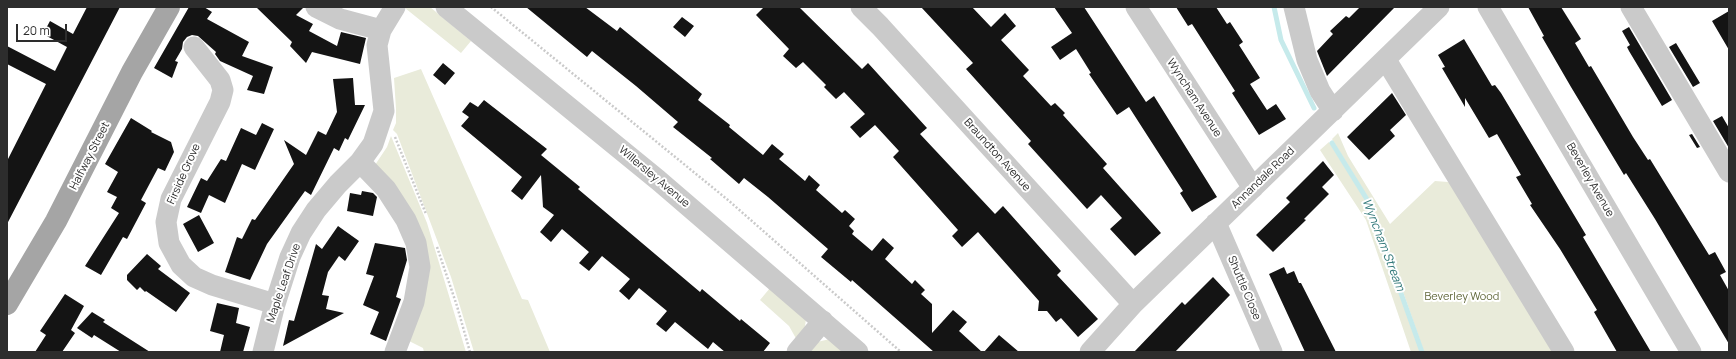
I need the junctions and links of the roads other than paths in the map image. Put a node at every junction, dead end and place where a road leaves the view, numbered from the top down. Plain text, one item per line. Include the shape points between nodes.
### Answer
1 (169, 7) edge
2 (316, 7) edge
3 (395, 7) edge
4 (446, 7) edge
5 (861, 7) edge
6 (1136, 7) edge
7 (1294, 7) edge
8 (1439, 7) edge
9 (1488, 7) edge
10 (1631, 7) edge
11 (381, 30) junction
12 (194, 46) dead end
13 (1386, 60) junction
14 (1331, 113) junction
15 (360, 162) junction
16 (1729, 172) edge
17 (1253, 188) junction
18 (1216, 223) junction
19 (7, 304) edge
20 (275, 304) junction
21 (1133, 304) junction
22 (823, 321) junction
23 (262, 352) edge
24 (395, 352) edge
25 (797, 352) edge
26 (858, 352) edge
27 (1090, 352) edge
28 (1272, 352) edge
29 (1564, 352) edge
30 (1691, 352) edge

1 - 19 main road, Halfway Street via 132,72 56,222
2 - 11 street via 340,19
3 - 11 street, Maple Leaf Drive
4 - 22 street, Willersley Avenue via 658,180
5 - 21 street, Braundton Avenue
6 - 17 street, Wyncham Avenue
7 - 14 street via 1307,60
8 - 13 street, Annandale Road
9 - 30 street, Beverley Avenue
10 - 16 street
11 - 15 street, Maple Leaf Drive via 378,58 384,111 374,144
12 - 20 street, Firside Grove via 220,80 223,90 220,102 172,199 166,222 169,243 181,264 194,277
13 - 14 street, Annandale Road
13 - 29 street
14 - 17 street, Annandale Road
15 - 20 street, Maple Leaf Drive via 316,210 302,233 290,256
15 - 24 street via 386,189 406,220 416,244 420,267 414,302
17 - 18 street, Annandale Road
18 - 21 street, Annandale Road
18 - 28 street, Shuttle Close
20 - 23 street, Maple Leaf Drive
21 - 27 street, Annandale Road
22 - 25 street
22 - 26 street, Willersley Avenue

